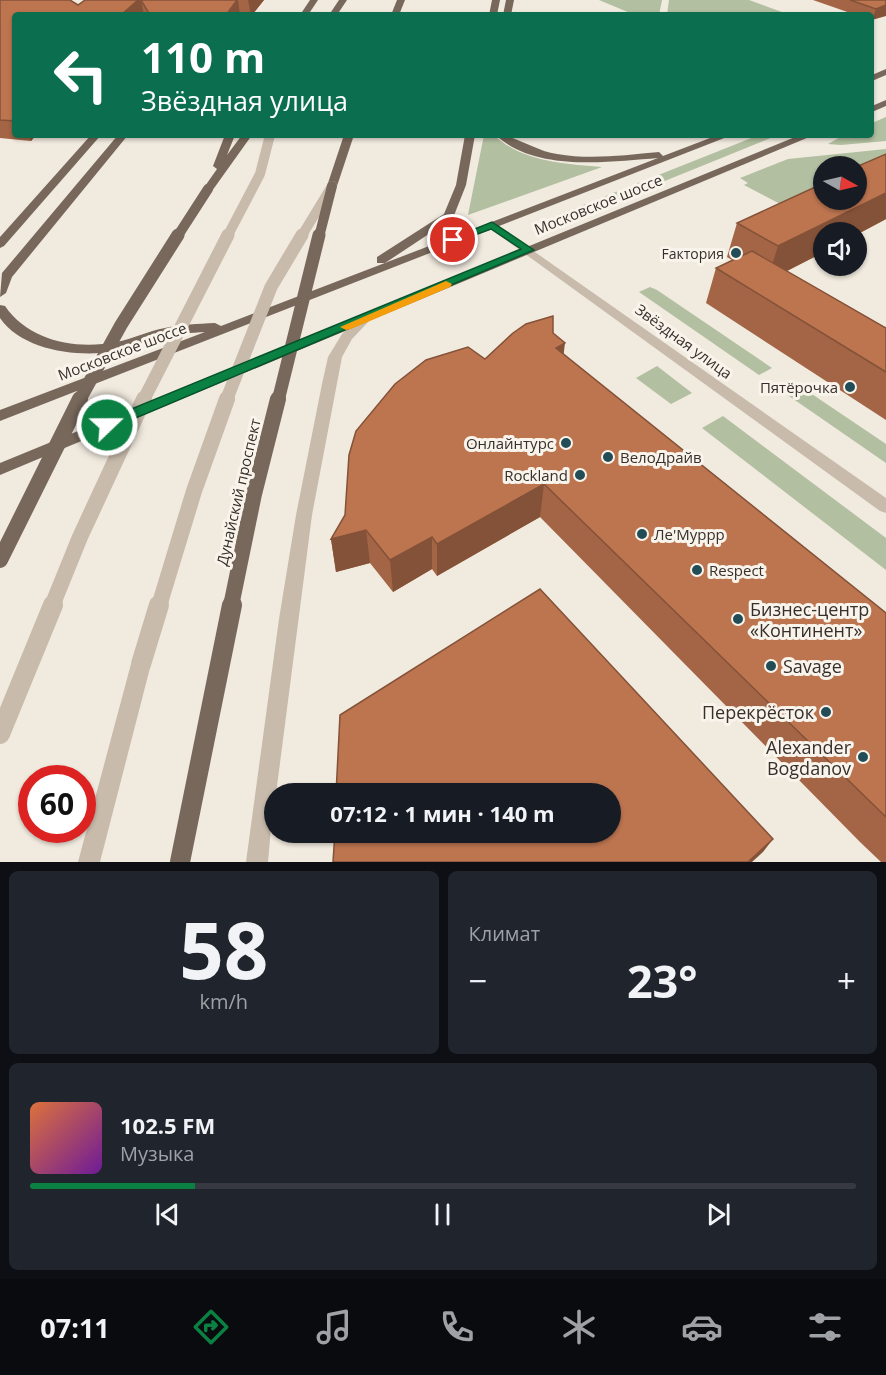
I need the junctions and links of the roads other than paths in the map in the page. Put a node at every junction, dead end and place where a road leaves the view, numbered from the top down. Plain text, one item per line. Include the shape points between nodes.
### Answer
1 (93, 138) edge
2 (121, 138) edge
3 (229, 138) edge
4 (245, 138) edge
5 (269, 138) edge
6 (348, 138) edge
7 (469, 138) edge
8 (506, 138) edge
9 (719, 138) edge
10 (802, 138) edge
11 (677, 154) junction
12 (332, 186) junction
13 (208, 189) junction
14 (492, 225) junction
15 (0, 244) edge
16 (529, 250) junction
17 (355, 277) junction
18 (0, 293) edge
19 (0, 309) edge
20 (363, 320) junction
21 (236, 324) junction
22 (0, 416) edge
23 (0, 469) edge
24 (886, 507) edge
25 (0, 560) edge
26 (0, 734) edge
27 (89, 862) edge
28 (180, 862) edge
29 (257, 862) edge

1 - 15 main road
2 - 18 main road via 6,276
3 - 13 main road
4 - 13 main road
5 - 26 street, bridge via 260,174 148,390 80,537
6 - 12 main road, Дунайский проспект
7 - 17 main road via 449,216
8 - 11 main road via 536,153 571,159
9 - 11 main road, Московское шоссе
10 - 16 main road, Московское шоссе
11 - 14 main road, Московское шоссе
12 - 27 street, bridge via 271,287 235,376 194,491 141,664
12 - 28 main road, Дунайский проспект, bridge via 254,494
13 - 25 main road, bridge via 85,389
14 - 16 street, Звёздная улица
14 - 17 main road, Московское шоссе
16 - 20 main road, Московское шоссе
16 - 24 street, Звёздная улица
17 - 21 main road, Московское шоссе
19 - 21 main road via 20,331 54,344 79,348 108,348 165,332
20 - 23 main road, Московское шоссе
20 - 29 street via 335,357 329,384 288,619
21 - 22 main road, Московское шоссе

